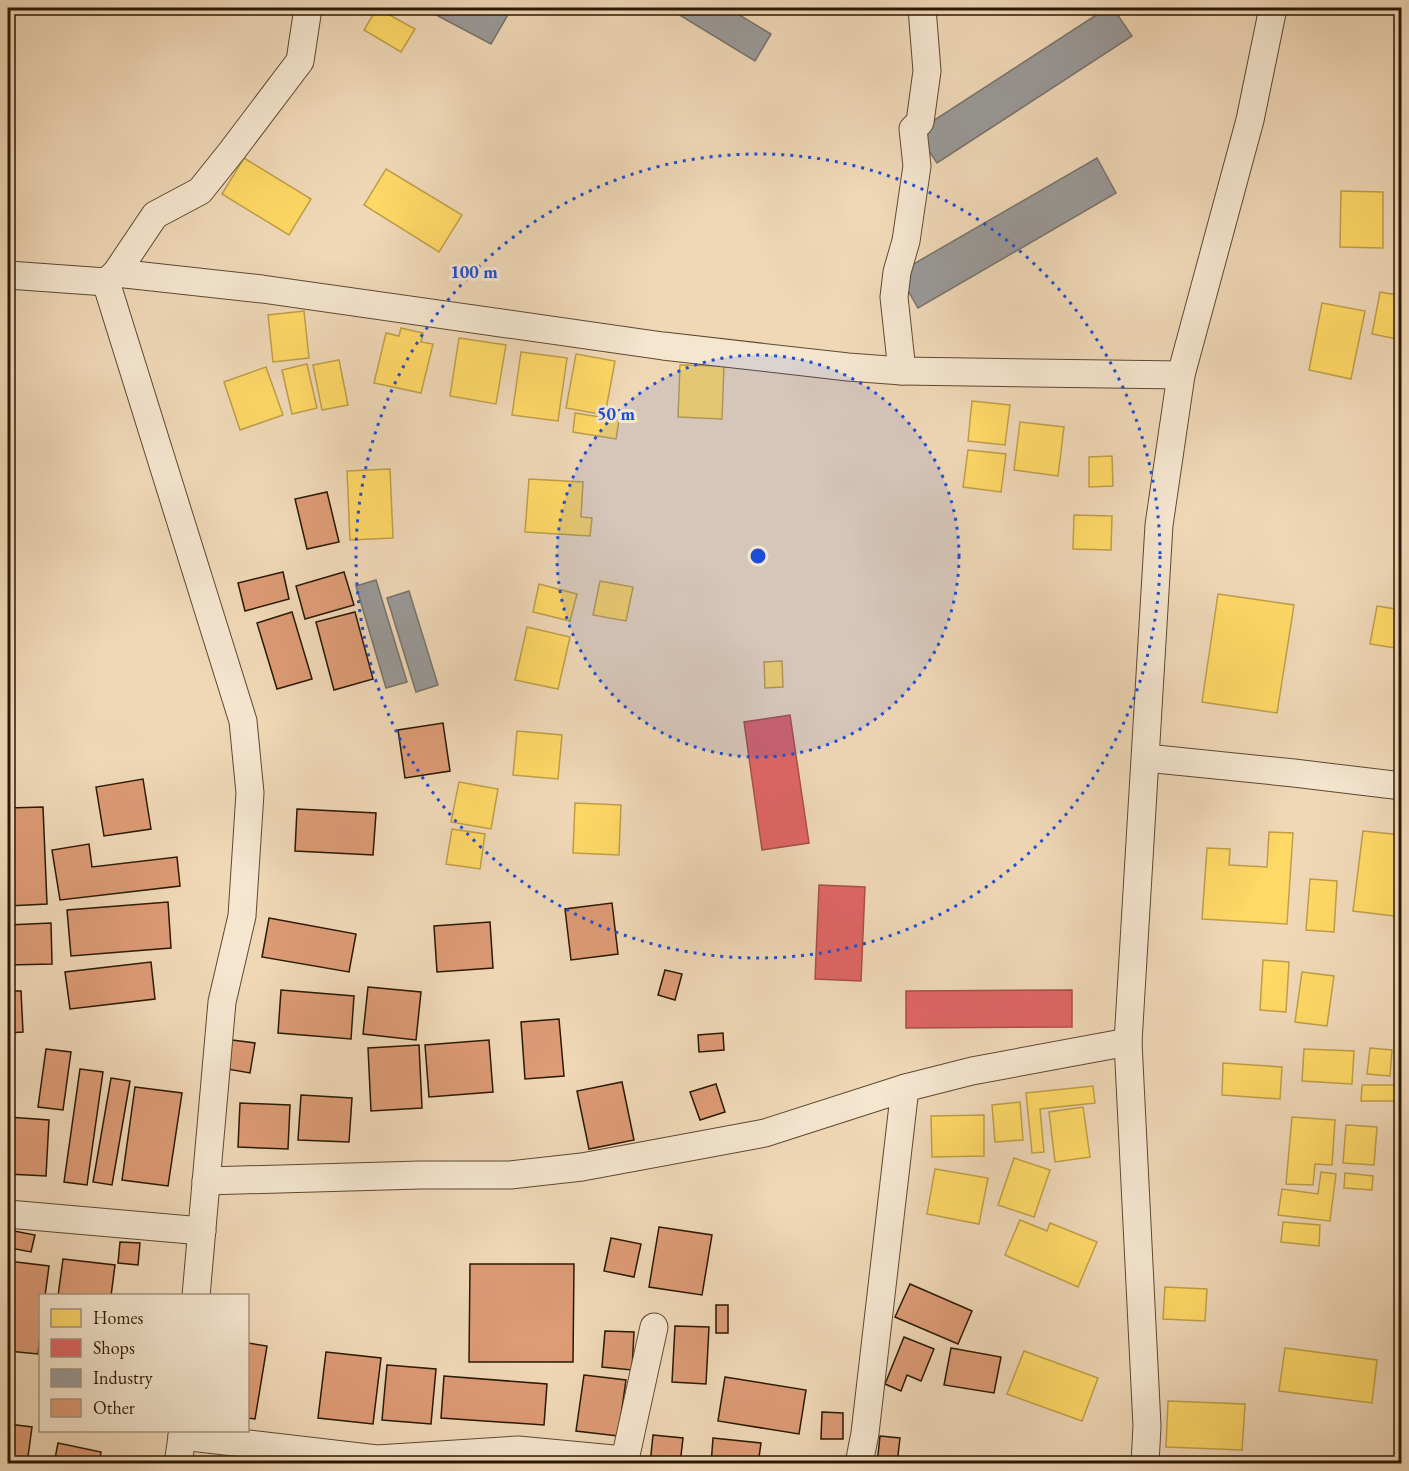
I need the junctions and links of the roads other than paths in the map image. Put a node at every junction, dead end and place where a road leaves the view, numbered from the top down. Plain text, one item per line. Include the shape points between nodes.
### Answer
1 (308, 8) edge
2 (922, 8) edge
3 (1273, 8) edge
4 (8, 275) edge
5 (111, 278) junction
6 (902, 370) junction
7 (1181, 375) junction
8 (1146, 758) junction
9 (1401, 786) edge
10 (1128, 1042) junction
11 (905, 1088) junction
12 (207, 1180) junction
13 (8, 1214) edge
14 (202, 1231) junction
15 (196, 1294) edge
16 (654, 1327) dead end
17 (183, 1433) edge
18 (377, 1461) edge
19 (624, 1462) edge
20 (178, 1464) edge
21 (859, 1464) edge
22 (1145, 1464) edge

1 - 5 street via 300,62 200,191 155,215
2 - 6 street via 927,71 920,122 913,129 917,166 894,297
3 - 7 street via 1250,120
4 - 5 street
5 - 6 street via 262,289 663,346
5 - 12 street via 243,721 250,793 242,916 222,1002
6 - 7 street
7 - 8 street via 1159,525
8 - 9 street
8 - 10 street
10 - 11 street via 972,1071
10 - 22 street via 1147,1426
11 - 12 street via 765,1132 582,1167 510,1175
11 - 21 street
12 - 14 street
13 - 14 street
14 - 15 street
16 - 19 street
17 - 18 street
17 - 20 street
18 - 19 street via 519,1450

